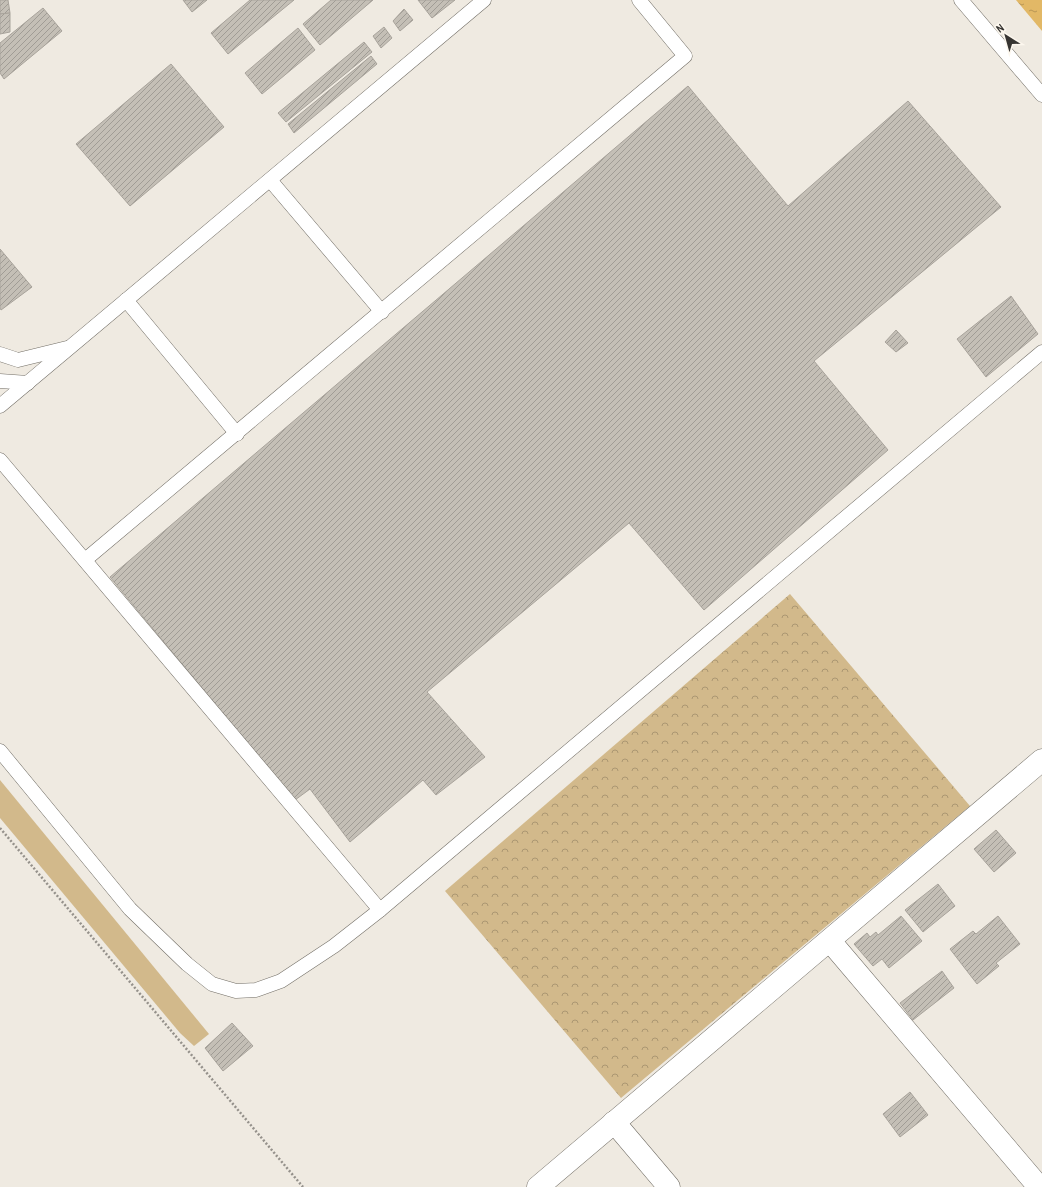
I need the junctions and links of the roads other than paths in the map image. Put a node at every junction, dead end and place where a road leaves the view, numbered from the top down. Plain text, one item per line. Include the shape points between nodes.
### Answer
1 (484, 0) edge
2 (639, 0) edge
3 (961, 0) edge
4 (1042, 96) edge
5 (270, 180) junction
6 (126, 300) junction
7 (382, 312) junction
8 (71, 347) junction
9 (1042, 352) edge
10 (0, 354) edge
11 (0, 381) edge
12 (28, 383) junction
13 (0, 406) edge
14 (237, 434) junction
15 (0, 460) edge
16 (85, 560) junction
17 (0, 751) edge
18 (1042, 760) edge
19 (380, 910) junction
20 (830, 941) junction
21 (614, 1122) junction
22 (538, 1187) edge
23 (669, 1187) edge
24 (1039, 1187) edge

1 - 5 lane
2 - 7 lane via 685,56
3 - 4 lane
5 - 6 lane
5 - 7 lane
6 - 8 lane
6 - 14 lane
7 - 14 lane
8 - 10 lane via 18,360
8 - 12 lane
9 - 19 lane
11 - 12 lane
12 - 13 lane
14 - 16 lane
15 - 16 lane
16 - 19 lane
17 - 19 lane via 130,909 187,964 212,984 236,991 256,990 281,981 334,946
18 - 20 street
20 - 21 street
20 - 24 street
21 - 22 street
21 - 23 street

